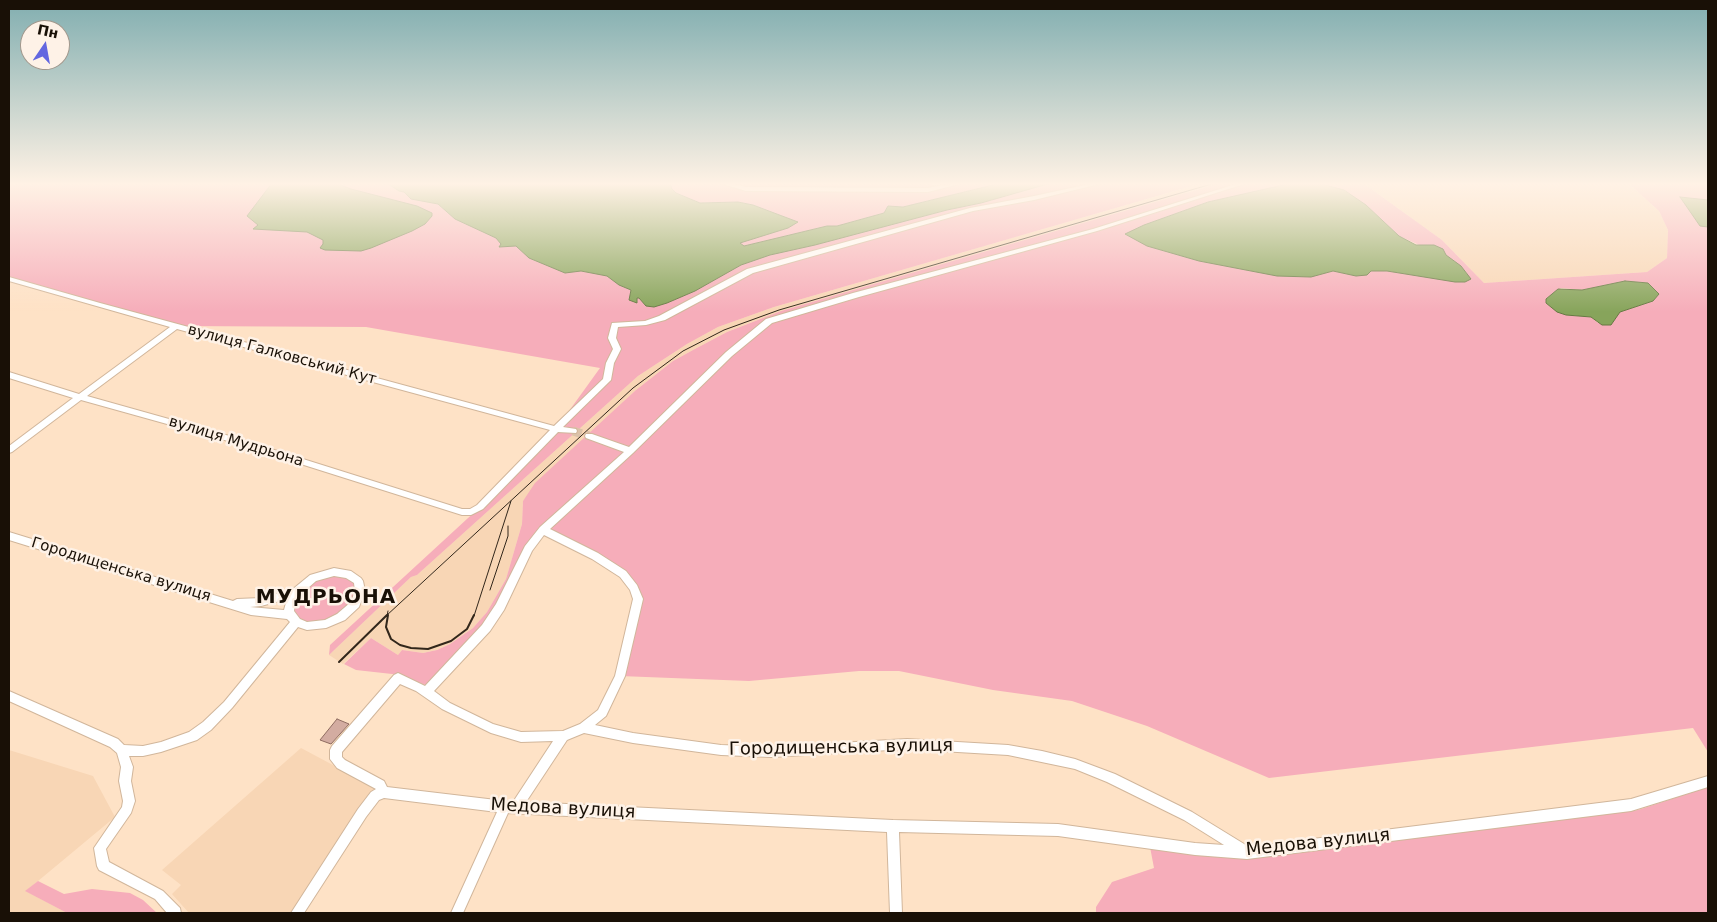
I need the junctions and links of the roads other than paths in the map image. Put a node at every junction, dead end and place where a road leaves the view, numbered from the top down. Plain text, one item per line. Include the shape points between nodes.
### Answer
1 (911, 226) edge
2 (1108, 226) edge
3 (9, 279) edge
4 (176, 326) junction
5 (9, 375) edge
6 (79, 397) junction
7 (556, 429) junction
8 (572, 431) tunnel mouth
9 (588, 436) tunnel mouth
10 (9, 450) edge
11 (630, 451) junction
12 (543, 530) junction
13 (9, 536) edge
14 (296, 592) junction
15 (233, 604) junction
16 (293, 619) junction
17 (426, 692) junction
18 (9, 696) edge
19 (584, 728) junction
20 (563, 736) junction
21 (122, 750) junction
22 (1708, 782) edge
23 (383, 792) junction
24 (511, 807) junction
25 (893, 826) junction
26 (1247, 853) junction
27 (175, 913) edge
28 (297, 913) edge
29 (457, 913) edge
30 (896, 913) edge

1 - 7 street via 750,271 662,318 646,323 615,325 612,338 617,349 607,380
2 - 11 street via 769,321 729,354
3 - 4 street, вулиця Галковський Кут
4 - 6 street
4 - 7 street, вулиця Галковський Кут
5 - 6 street, вулиця Мудрьона
6 - 7 street, вулиця Мудрьона via 230,439 462,512 480,507
6 - 10 street
7 - 8 street, вулиця Галковський Кут
9 - 11 street
11 - 12 street
12 - 17 street via 528,549 500,607 486,628
12 - 19 street via 623,574 638,599 620,676 602,713
13 - 15 street, Городищенська вулиця
14 - 15 street, Городищенська вулиця via 261,602
14 - 16 street via 290,602
14 - 16 street, Городищенська вулиця via 313,578 334,572 352,576 360,588 352,608 334,621 312,626
15 - 16 street, Городищенська вулиця
16 - 21 street via 228,705 207,726 193,736 161,747 143,751
17 - 20 street via 446,706 506,734
17 - 23 street via 398,678 336,750 336,759 341,764 380,785
18 - 21 street via 114,743
19 - 20 street
19 - 26 street, Городищенська вулиця via 721,750 771,752 906,744 1008,750 1042,756 1075,764 1110,778 1188,816
20 - 24 street
21 - 27 street via 127,767 124,781 129,802 100,848 103,866 159,895
22 - 26 street, Медова вулиця via 1631,805
23 - 24 street, Медова вулиця
23 - 28 street via 375,796 362,813
24 - 25 street, Медова вулиця
24 - 29 street
25 - 26 street, Медова вулиця via 1058,830
25 - 30 street

